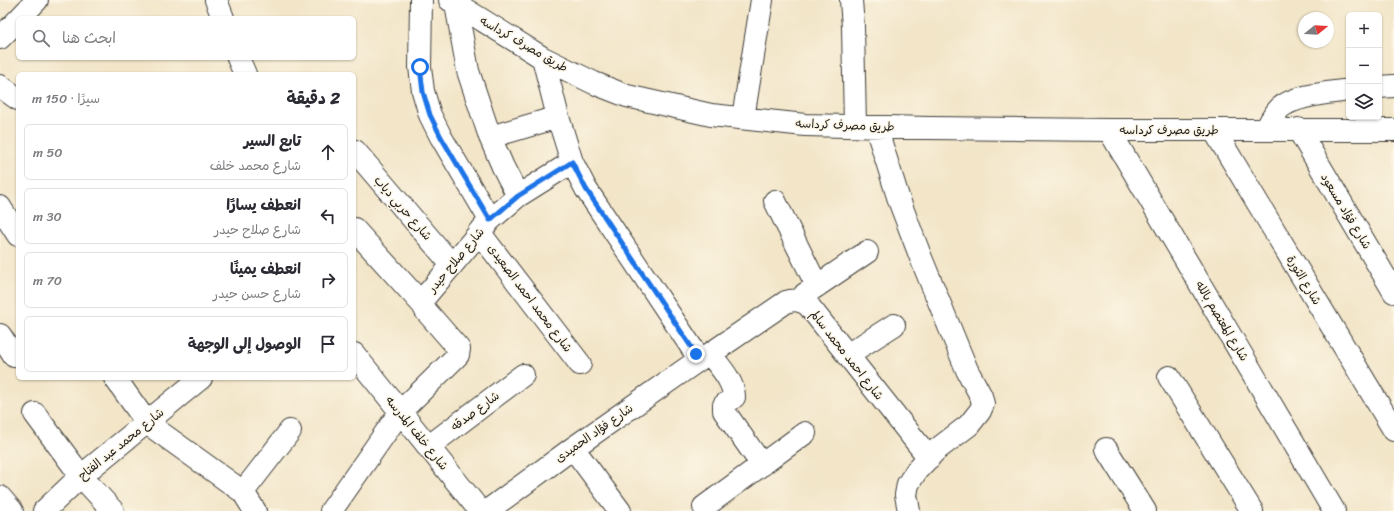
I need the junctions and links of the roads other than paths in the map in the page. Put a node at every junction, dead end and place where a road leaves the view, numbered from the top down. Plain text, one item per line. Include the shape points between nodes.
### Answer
1 (216, 0) edge
2 (421, 0) edge
3 (762, 0) edge
4 (851, 0) edge
5 (453, 2) edge
6 (222, 16) edge
7 (16, 21) edge
8 (0, 38) edge
9 (543, 58) junction
10 (239, 60) edge
11 (244, 72) edge
12 (0, 86) edge
13 (1394, 86) edge
14 (1382, 87) edge
15 (1346, 91) edge
16 (16, 98) edge
17 (558, 117) junction
18 (743, 118) junction
19 (866, 126) junction
20 (1266, 129) junction
21 (1298, 129) junction
22 (1109, 130) junction
23 (1214, 130) junction
24 (1394, 130) edge
25 (490, 137) junction
26 (356, 152) edge
27 (572, 162) junction
28 (518, 196) junction
29 (775, 201) dead end
30 (0, 206) edge
31 (484, 226) junction
32 (356, 231) edge
33 (16, 232) edge
34 (867, 252) dead end
35 (452, 265) junction
36 (817, 286) junction
37 (1394, 292) edge
38 (798, 300) junction
39 (423, 304) junction
40 (894, 325) dead end
41 (0, 335) edge
42 (847, 355) junction
43 (706, 356) junction
44 (356, 357) edge
45 (11, 359) edge
46 (580, 364) dead end
47 (523, 374) dead end
48 (1169, 377) dead end
49 (116, 380) edge
50 (199, 380) edge
51 (400, 412) junction
52 (35, 414) dead end
53 (147, 423) junction
54 (1394, 430) edge
55 (290, 431) dead end
56 (805, 433) dead end
57 (428, 447) junction
58 (573, 448) junction
59 (1106, 450) dead end
60 (929, 458) junction
61 (762, 465) junction
62 (81, 476) junction
63 (243, 492) junction
64 (704, 507) dead end
65 (44, 511) edge
66 (113, 511) edge
67 (255, 511) edge
68 (331, 511) edge
69 (480, 511) edge
70 (487, 511) edge
71 (620, 511) edge
72 (909, 511) edge
73 (1145, 511) edge
74 (1252, 511) edge
75 (1334, 511) edge

1 - 6 street
2 - 31 street, شارع محمد احمد الصعيدى via 420,67 423,92 430,115
3 - 18 street
4 - 19 street
5 - 9 street, طريق مصرف كرداسه
5 - 25 street via 468,72
7 - 8 street
9 - 17 street
9 - 18 street, طريق مصرف كرداسه via 628,96 711,115
10 - 11 street
12 - 16 street
13 - 14 street
15 - 20 street via 1290,102 1280,108
17 - 25 street
17 - 27 street
18 - 19 street, طريق مصرف كرداسه via 805,125
19 - 22 street, طريق مصرف كرداسه
19 - 60 street via 983,404 969,425
20 - 21 street, طريق مصرف كرداسه
20 - 23 street, طريق مصرف كرداسه
21 - 24 street, طريق مصرف كرداسه
21 - 37 street, شارع فؤاد مسعود
22 - 23 street, طريق مصرف كرداسه
22 - 75 street, شارع المعتصم بالله
23 - 54 street, شارع الثورة
25 - 28 street
26 - 35 street, شارع حربي دياب
27 - 28 street, شارع صلاح حيدر
27 - 43 street via 586,189 696,354
28 - 31 street, شارع صلاح حيدر
29 - 36 street
30 - 33 street
31 - 35 street, شارع صلاح حيدر
31 - 46 street, شارع محمد احمد الصعيدى
32 - 39 street
34 - 36 street
35 - 39 street, شارع صلاح حيدر via 424,298
36 - 38 street
38 - 42 street, شارع احمد محمد سالم via 808,305
38 - 43 street via 786,302
39 - 51 street, شارع صلاح حيدر via 459,349 458,355
40 - 42 street
41 - 45 street
42 - 60 street, شارع احمد محمد سالم
43 - 58 street, شارع فؤاد الحميدى
43 - 61 street via 732,384 734,397 724,405 724,412
44 - 51 street, شارع خلف المدرسه
47 - 57 street, شارع صدقه
48 - 74 street
49 - 53 street
50 - 53 street, شارع محمد عبد الفتاح
51 - 57 street, شارع خلف المدرسه
51 - 68 street, شارع صلاح حيدر
52 - 62 street
53 - 62 street, شارع محمد عبد الفتاح
53 - 63 street
55 - 63 street
56 - 61 street
57 - 69 street, شارع خلف المدرسه
58 - 70 street, شارع فؤاد الحميدى
58 - 71 street
59 - 73 street
60 - 72 street via 908,484 906,495
61 - 64 street
62 - 65 street, شارع محمد عبد الفتاح
62 - 66 street
63 - 67 street

